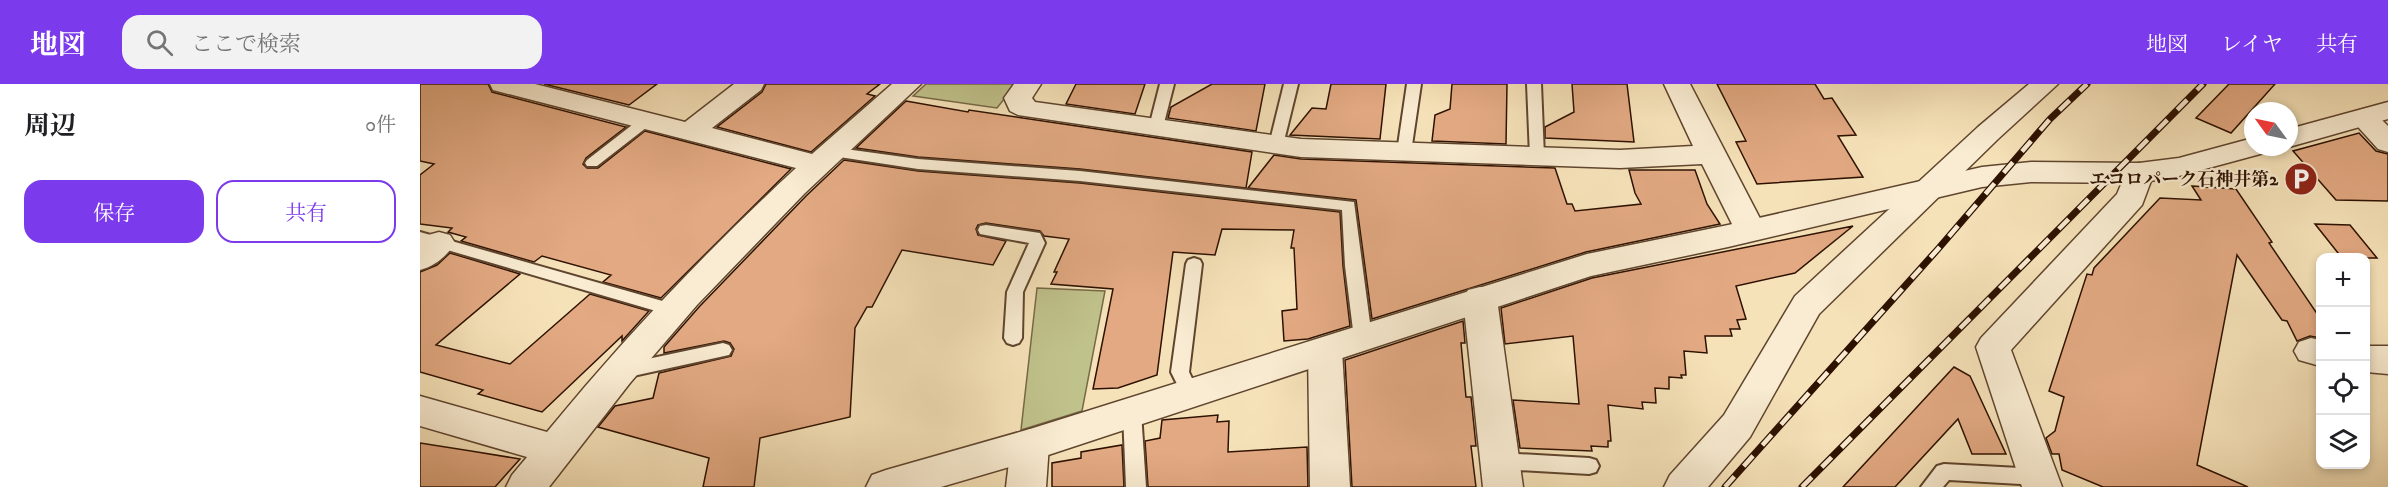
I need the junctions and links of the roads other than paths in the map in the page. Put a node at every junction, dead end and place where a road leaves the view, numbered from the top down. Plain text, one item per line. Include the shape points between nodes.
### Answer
1 (503, 84) edge
2 (588, 84) edge
3 (751, 84) edge
4 (908, 84) edge
5 (1028, 84) edge
6 (1167, 84) edge
7 (1291, 84) edge
8 (1414, 84) edge
9 (1534, 84) edge
10 (1677, 84) edge
11 (2045, 84) edge
12 (565, 100) junction
13 (2376, 114) edge
14 (646, 121) junction
15 (1156, 127) junction
16 (689, 132) junction
17 (2298, 136) edge
18 (2388, 143) edge
19 (1276, 145) junction
20 (2244, 150) edge
21 (1404, 152) junction
22 (1712, 154) junction
23 (1537, 156) junction
24 (823, 158) junction
25 (592, 163) dead end
26 (2139, 173) junction
27 (1929, 189) junction
28 (986, 230) dead end
29 (1750, 230) junction
30 (426, 246) edge
31 (1194, 264) dead end
32 (1480, 299) junction
33 (673, 310) junction
34 (1013, 338) dead end
35 (1363, 338) junction
36 (723, 350) dead end
37 (1325, 350) junction
38 (2370, 359) edge
39 (2388, 360) edge
40 (617, 373) junction
41 (1190, 393) junction
42 (420, 411) edge
43 (1132, 412) junction
44 (1030, 445) junction
45 (555, 450) junction
46 (1589, 466) dead end
47 (1502, 474) edge
48 (2040, 482) edge
49 (526, 487) edge
50 (885, 487) edge
51 (1026, 487) edge
52 (1136, 487) edge
53 (1330, 487) edge
54 (1684, 487) edge
55 (1931, 487) edge

1 - 12 street
2 - 12 street
3 - 16 street
4 - 24 street
5 - 15 street via 1018,98 1020,105 1028,109
6 - 15 lane
7 - 19 lane
8 - 21 lane
9 - 23 lane
10 - 22 street
11 - 27 street
12 - 14 street
13 - 17 street
13 - 18 street
14 - 16 street
14 - 25 lane
15 - 19 street
16 - 24 street
19 - 21 street
20 - 26 street
21 - 23 street
22 - 23 street via 1620,159
22 - 29 street
24 - 33 street
24 - 35 lane via 1080,176 1349,206
26 - 27 street via 2031,172 1982,177
26 - 48 street via 2131,198 1993,347
27 - 29 street
27 - 54 street via 1807,305 1737,426
28 - 34 lane via 1034,237 1037,243 1016,292
29 - 32 street via 1587,264
30 - 33 lane
31 - 41 lane via 1180,372
32 - 35 street
32 - 47 street
33 - 40 street
35 - 37 street
36 - 40 lane
37 - 41 street
37 - 53 street
38 - 39 street
40 - 45 street
41 - 43 street
42 - 45 street
43 - 44 street
43 - 52 lane
44 - 50 street
44 - 51 street
45 - 49 street
46 - 47 lane
48 - 55 lane via 1944,472

